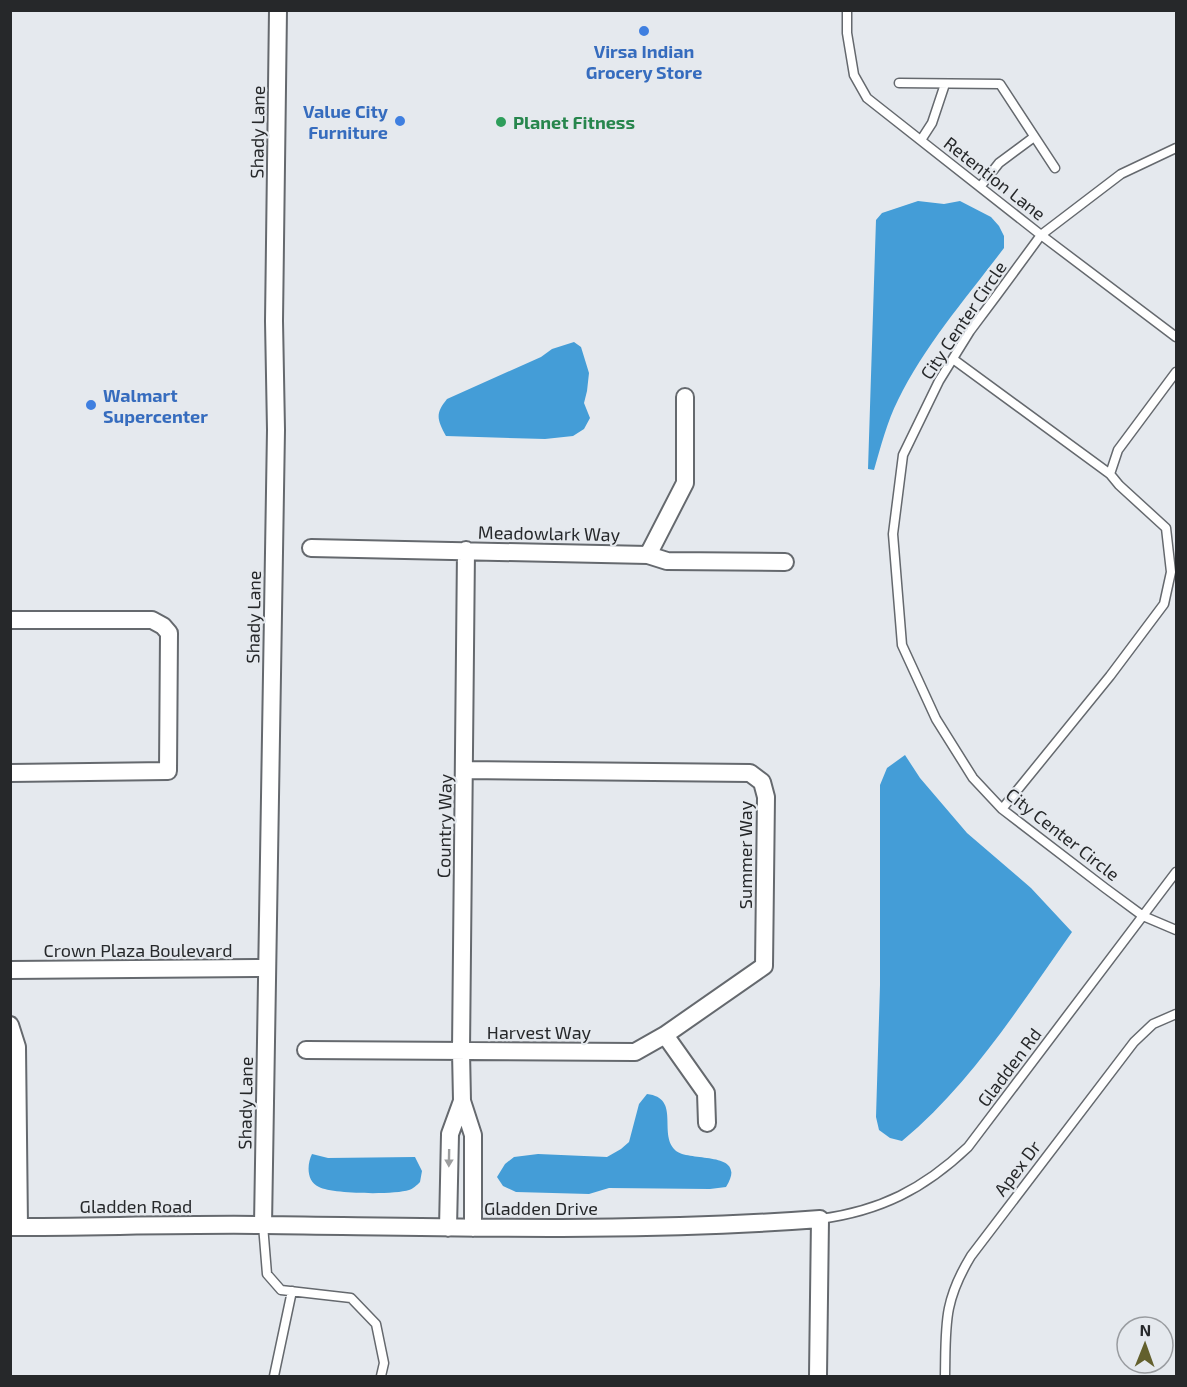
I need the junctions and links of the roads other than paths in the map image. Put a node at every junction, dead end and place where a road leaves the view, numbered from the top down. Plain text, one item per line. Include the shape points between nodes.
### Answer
1 (278, 10) edge
2 (847, 10) edge
3 (899, 83) dead end
4 (945, 84) junction
5 (1034, 137) junction
6 (921, 140) junction
7 (1176, 147) edge
8 (1055, 168) dead end
9 (980, 187) junction
10 (1041, 235) junction
11 (1176, 337) edge
12 (953, 359) junction
13 (1176, 372) edge
14 (685, 397) dead end
15 (1110, 474) junction
16 (311, 548) dead end
17 (466, 550) junction
18 (648, 555) junction
19 (785, 562) dead end
20 (10, 620) edge
21 (464, 771) junction
22 (10, 773) edge
23 (1002, 809) junction
24 (1176, 872) edge
25 (1143, 916) junction
26 (1176, 930) edge
27 (267, 968) junction
28 (10, 970) edge
29 (1176, 1014) edge
30 (10, 1025) edge
31 (665, 1035) junction
32 (306, 1050) dead end
33 (461, 1051) junction
34 (462, 1101) junction
35 (707, 1123) dead end
36 (820, 1219) junction
37 (262, 1225) junction
38 (15, 1227) edge
39 (448, 1228) junction
40 (473, 1228) junction
41 (292, 1291) junction
42 (274, 1377) edge
43 (381, 1377) edge
44 (818, 1377) edge
45 (945, 1377) edge

1 - 27 street, Shady Lane
2 - 6 lane, Retention Lane via 854,75 867,98
3 - 4 lane
4 - 5 lane via 1000,84
4 - 6 lane via 932,123
5 - 8 lane
5 - 9 lane via 999,163
6 - 9 lane, Retention Lane
7 - 10 lane, City Center Circle via 1120,174
9 - 10 lane, Retention Lane
10 - 11 lane, Retention Lane
10 - 12 lane, City Center Circle
12 - 15 lane
12 - 23 lane, City Center Circle via 903,455 899,477 893,534 902,645 951,746 973,778
13 - 15 lane via 1118,450
14 - 18 street via 685,483
15 - 23 lane via 1166,528 1171,572 1164,604
16 - 17 street, Meadowlark Way
17 - 18 street, Meadowlark Way
17 - 21 street, Country Way
18 - 19 street, Meadowlark Way via 667,561
20 - 22 street via 152,620 169,633 169,645 168,771
21 - 31 street, Summer Way via 750,773 762,782 766,797 764,966
21 - 33 street, Country Way
23 - 25 lane, City Center Circle
24 - 25 lane, Gladden Rd
25 - 26 lane, City Center Circle
25 - 36 lane, Gladden Rd via 982,1130 951,1163 897,1198 859,1212
27 - 28 street, Crown Plaza Boulevard
27 - 37 street, Shady Lane
29 - 45 lane, Apex Dr via 1153,1024 1134,1042 971,1256 958,1277 948,1306
30 - 38 street via 17,1047
31 - 33 street, Harvest Way via 635,1052
31 - 35 street via 706,1093
32 - 33 street, Harvest Way
33 - 34 street, Country Way
34 -> 39 street via 450,1134
34 - 40 street via 473,1135
36 - 40 street, Gladden Drive via 646,1227
36 - 44 street
37 - 38 street, Gladden Road
37 - 39 street, Gladden Drive
37 - 41 lane via 267,1274 281,1290
39 - 40 street, Gladden Drive
41 - 42 lane
41 - 43 lane via 351,1298 376,1324 384,1363

